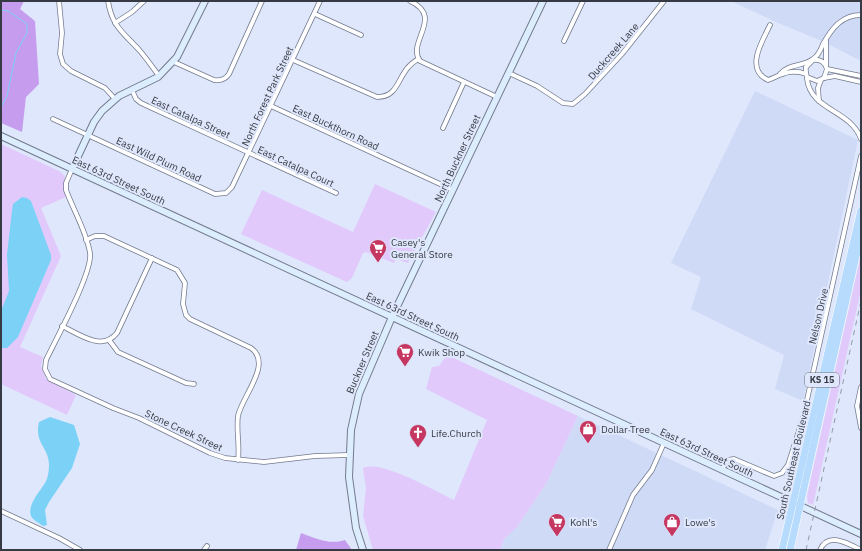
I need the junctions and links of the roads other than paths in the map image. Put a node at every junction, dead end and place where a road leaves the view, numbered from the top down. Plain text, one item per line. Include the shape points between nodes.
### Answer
1 (59, 1) edge
2 (108, 1) edge
3 (144, 1) edge
4 (205, 1) edge
5 (262, 1) edge
6 (320, 1) edge
7 (410, 1) edge
8 (543, 1) edge
9 (583, 1) edge
10 (664, 1) edge
11 (315, 14) junction
12 (861, 15) edge
13 (115, 23) junction
14 (770, 25) dead end
15 (361, 35) dead end
16 (826, 40) junction
17 (564, 41) dead end
18 (418, 59) junction
19 (293, 60) junction
20 (813, 60) junction
21 (174, 62) junction
22 (826, 68) junction
23 (509, 73) junction
24 (780, 74) junction
25 (807, 75) junction
26 (159, 76) junction
27 (861, 76) edge
28 (822, 79) junction
29 (464, 82) junction
30 (861, 82) edge
31 (132, 90) junction
32 (497, 97) junction
33 (115, 99) junction
34 (820, 101) junction
35 (271, 106) junction
36 (52, 119) dead end
37 (443, 128) dead end
38 (88, 135) junction
39 (1, 136) edge
40 (861, 139) edge
41 (249, 153) junction
42 (861, 156) edge
43 (72, 169) junction
44 (453, 190) junction
45 (336, 193) dead end
46 (224, 194) joint
47 (861, 210) edge
48 (861, 234) edge
49 (86, 240) junction
50 (152, 258) junction
51 (390, 320) junction
52 (62, 326) junction
53 (109, 340) junction
54 (194, 384) dead end
55 (861, 387) edge
56 (861, 428) edge
57 (664, 443) junction
58 (349, 455) junction
59 (238, 460) junction
60 (722, 469) junction
61 (796, 504) junction
62 (1, 511) edge
63 (861, 534) edge
64 (207, 546) dead end
65 (821, 548) edge
66 (80, 550) edge
67 (204, 550) edge
68 (363, 550) edge
69 (609, 550) edge
70 (782, 550) edge
71 (790, 550) edge
72 (861, 550) edge

1 - 33 street via 62,32 60,54 63,64 71,71 105,88
2 - 13 street
3 - 13 street
4 - 21 main road
5 - 21 street via 225,78 214,80
6 - 11 street, North Forest Park Street
7 - 18 street via 420,8 425,22 417,47
8 - 23 main road, North Buckner Street
9 - 17 street
10 - 23 street, Duckcreek Lane via 622,54 575,103 562,103
11 - 15 street
11 - 19 street, North Forest Park Street
12 - 16 street via 843,20
13 - 26 street
14 - 24 street via 756,55 756,62 759,72 765,79
16 - 20 street
16 - 22 street
18 - 19 street via 406,68 392,92 377,97
18 - 29 street
19 - 35 street, North Forest Park Street
20 - 22 street via 819,60
20 - 24 street via 784,68
20 - 25 street via 806,67
21 - 26 main road
22 - 27 street
22 - 28 street
23 - 32 main road, North Buckner Street
24 - 25 street via 796,71
25 - 28 street via 813,81
25 - 34 street via 811,92
26 - 31 main road
28 - 30 street via 835,76
28 - 34 street via 818,88
29 - 32 street
29 - 37 street
31 - 33 main road
31 - 41 street, East Catalpa Street via 141,103
32 - 44 main road, North Buckner Street
33 - 38 main road via 97,118
34 - 40 street via 853,123
35 - 41 street, North Forest Park Street
35 - 44 street, East Buckthorn Road
36 - 38 street, East Wild Plum Road
38 - 43 main road
38 - 46 street, East Wild Plum Road via 215,194
39 - 43 main road, East 63rd Street South
41 - 45 street, East Catalpa Court
41 - 46 street, North Forest Park Street via 231,189
42 - 60 street, Nelson Drive via 803,418 788,465 779,475 770,476 731,459
43 - 49 street via 66,190
43 - 51 main road, East 63rd Street South
44 - 51 main road, North Buckner Street
47 - 61 main road, South Southeast Boulevard / KS 15
48 - 61 main road, South Southeast Boulevard / KS 15
49 - 50 street via 104,236
49 - 52 street via 90,263
50 - 53 street via 117,333
50 - 59 street via 180,273 185,283 184,309 190,319 251,348 258,355 260,367 238,416
51 - 57 main road, East 63rd Street South
51 - 58 main road, Buckner Street via 357,398
52 - 53 street via 97,342
52 - 59 street, Stone Creek Street via 46,360 46,373 53,381 139,418 210,453
53 - 54 street via 118,352 186,383
55 - 56 street via 858,406
57 - 60 main road, East 63rd Street South
57 - 69 street via 652,470 633,495
58 - 59 street, Stone Creek Street via 264,462
58 - 68 main road, Buckner Street via 350,498
60 - 61 main road, East 63rd Street South
61 - 63 main road, East 63rd Street South
61 - 70 main road, South Southeast Boulevard / KS 15
61 - 71 main road, South Southeast Boulevard / KS 15
62 - 66 street
64 - 67 street
65 - 72 street via 830,541 839,539

